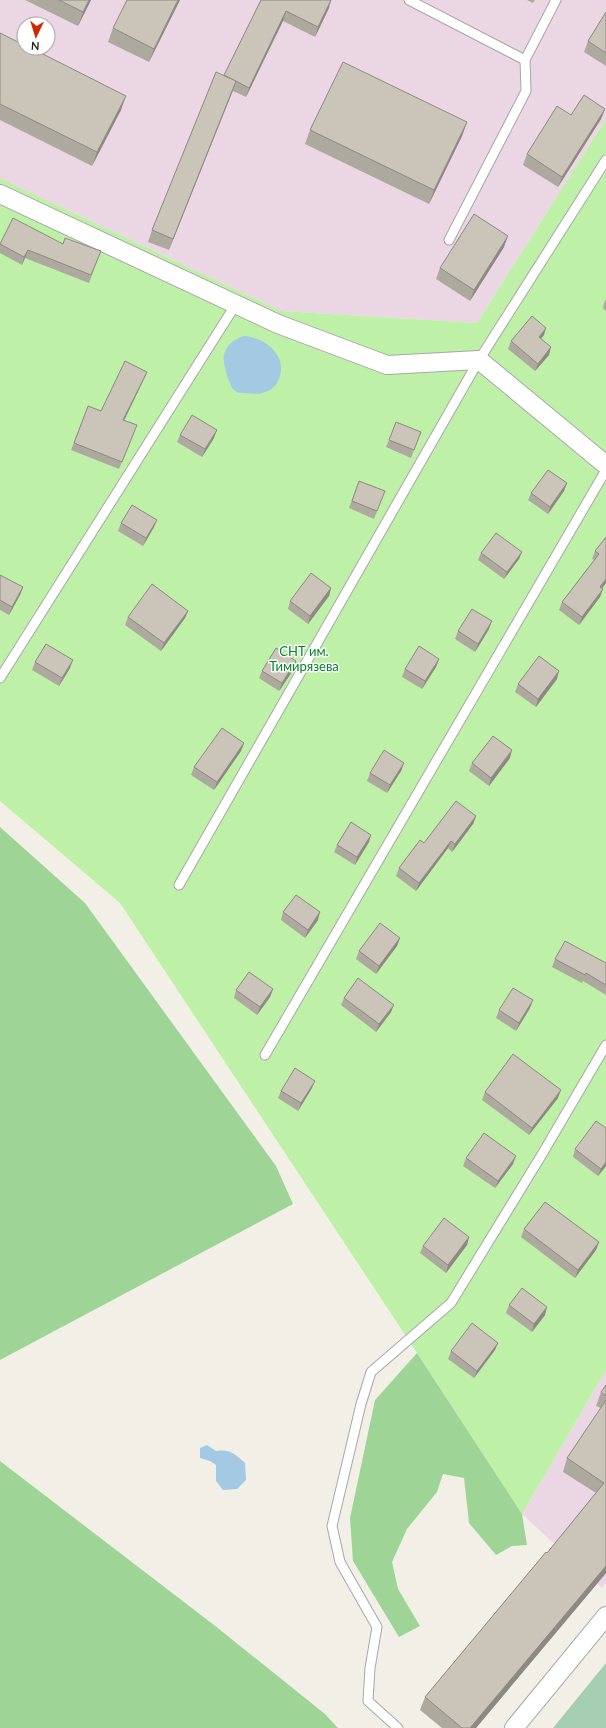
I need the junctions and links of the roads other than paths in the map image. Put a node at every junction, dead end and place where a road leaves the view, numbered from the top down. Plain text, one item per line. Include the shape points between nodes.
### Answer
1 (409, 0) edge
2 (556, 0) edge
3 (525, 60) junction
4 (606, 160) edge
5 (0, 194) edge
6 (449, 240) dead end
7 (236, 304) junction
8 (479, 360) junction
9 (606, 465) edge
10 (606, 470) edge
11 (0, 678) edge
12 (179, 885) dead end
13 (606, 1045) edge
14 (265, 1055) dead end
15 (606, 1616) edge
16 (398, 1728) edge
17 (514, 1728) edge

1 - 3 lane
2 - 3 lane
3 - 6 lane via 526,91
4 - 8 lane
5 - 7 street
7 - 8 street via 278,324 387,365
7 - 11 lane
8 - 9 street
8 - 12 lane
10 - 14 lane
13 - 16 lane via 451,1303 371,1372 361,1404 332,1526 340,1562 377,1627 368,1701
15 - 17 street

